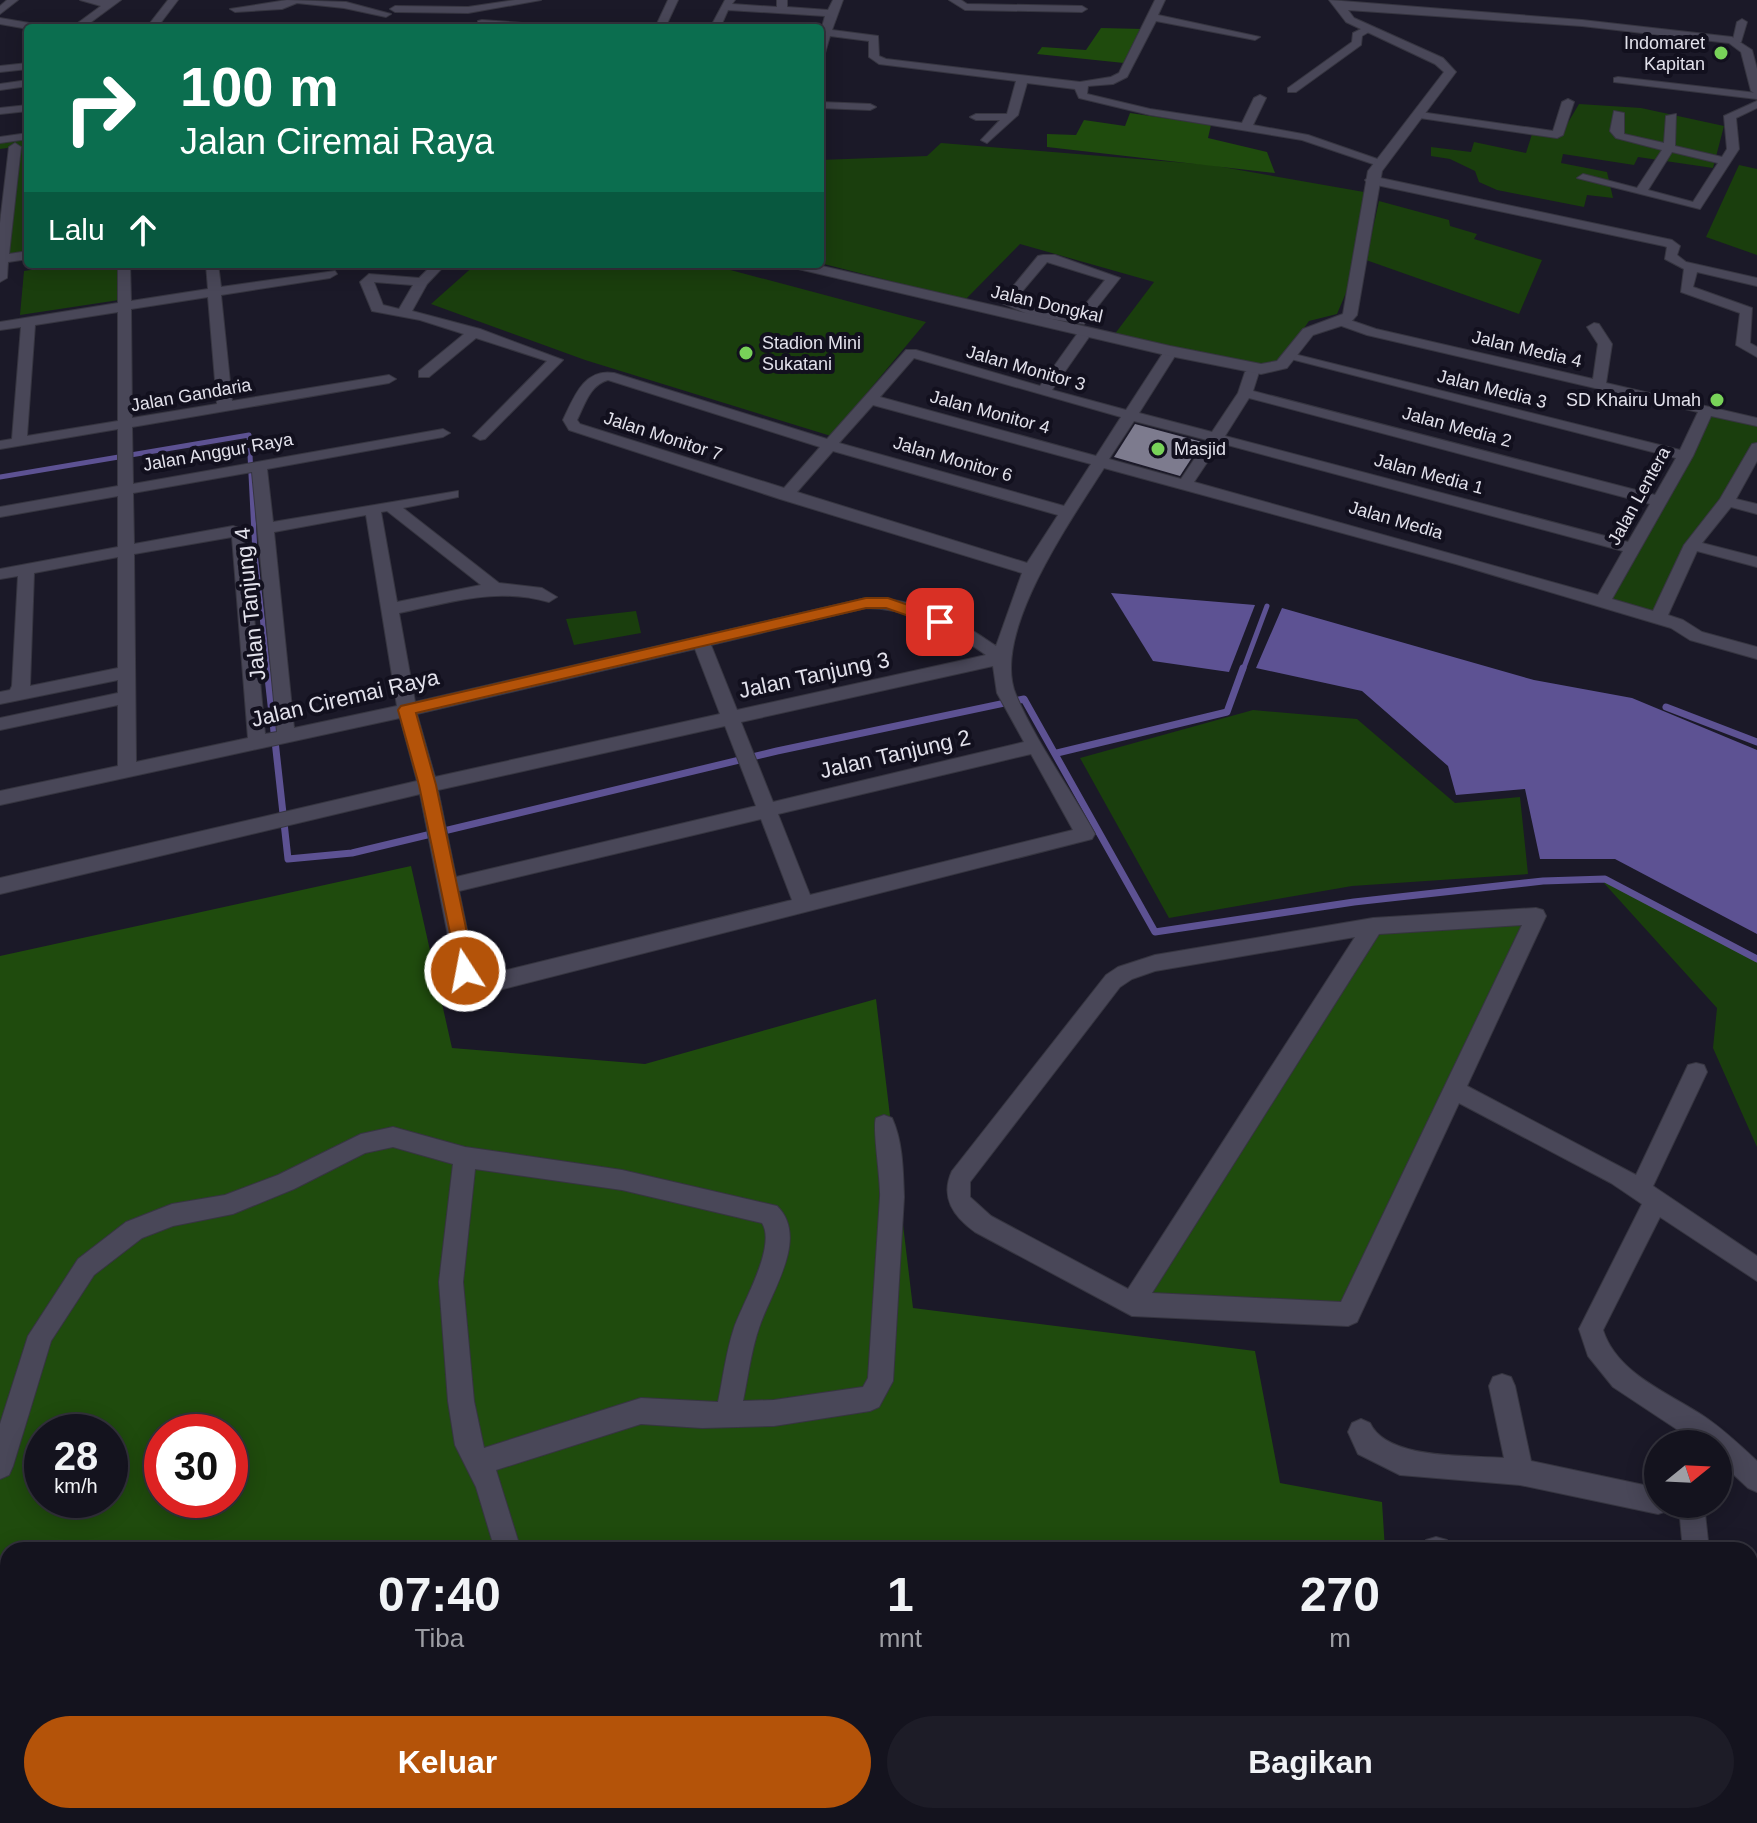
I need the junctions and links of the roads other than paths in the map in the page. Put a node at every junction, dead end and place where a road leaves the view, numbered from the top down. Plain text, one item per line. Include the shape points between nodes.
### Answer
1 (13, 0) edge
2 (85, 0) edge
3 (173, 0) edge
4 (296, 0) edge
5 (405, 0) edge
6 (536, 0) edge
7 (673, 0) edge
8 (838, 0) edge
9 (954, 0) edge
10 (1160, 0) edge
11 (113, 2) edge
12 (1336, 3) edge
13 (727, 4) edge
14 (782, 5) edge
15 (235, 9) dead end
16 (1082, 9) dead end
17 (0, 11) edge
18 (390, 11) junction
19 (832, 13) junction
20 (1151, 17) junction
21 (0, 21) edge
22 (1742, 22) dead end
23 (155, 23) dead end
24 (482, 23) dead end
25 (82, 24) edge
26 (373, 24) edge
27 (496, 24) edge
28 (662, 24) edge
29 (717, 24) edge
30 (24, 25) edge
31 (1369, 29) junction
32 (827, 33) junction
33 (1383, 35) junction
34 (1255, 37) dead end
35 (824, 41) edge
36 (1736, 42) junction
37 (1357, 43) junction
38 (24, 66) edge
39 (0, 69) edge
40 (1022, 80) junction
41 (1618, 80) dead end
42 (24, 84) edge
43 (1082, 86) junction
44 (0, 87) edge
45 (1292, 90) dead end
46 (1757, 94) edge
47 (1260, 98) dead end
48 (1568, 102) dead end
49 (1757, 104) edge
50 (824, 105) edge
51 (870, 107) dead end
52 (24, 108) edge
53 (0, 111) edge
54 (1618, 113) dead end
55 (1420, 115) junction
56 (1672, 116) dead end
57 (976, 117) dead end
58 (1010, 117) junction
59 (1246, 127) junction
60 (24, 137) edge
61 (0, 140) edge
62 (987, 140) dead end
63 (22, 146) edge
64 (1669, 148) junction
65 (0, 149) edge
66 (1380, 162) junction
67 (1727, 162) junction
68 (1583, 178) dead end
69 (1371, 180) junction
70 (1641, 191) junction
71 (2, 254) edge
72 (24, 255) edge
73 (124, 268) edge
74 (212, 268) edge
75 (436, 268) edge
76 (812, 268) edge
77 (1691, 268) junction
78 (330, 274) dead end
79 (0, 278) edge
80 (422, 282) junction
81 (1757, 282) edge
82 (214, 292) junction
83 (125, 306) junction
84 (403, 314) junction
85 (1035, 318) junction
86 (1341, 321) junction
87 (28, 322) junction
88 (0, 326) edge
89 (1594, 327) dead end
90 (475, 332) junction
91 (1082, 337) dead end
92 (1757, 353) edge
93 (1168, 356) dead end
94 (1290, 357) junction
95 (1252, 372) dead end
96 (424, 374) dead end
97 (389, 379) dead end
98 (1599, 385) junction
99 (1043, 392) junction
100 (1245, 393) junction
101 (869, 399) junction
102 (225, 407) junction
103 (1706, 410) junction
104 (1132, 416) junction
105 (1757, 422) edge
106 (127, 424) junction
107 (443, 433) dead end
108 (480, 436) dead end
109 (1217, 438) junction
110 (19, 442) junction
111 (0, 445) edge
112 (829, 445) junction
113 (1755, 455) edge
114 (1685, 456) junction
115 (1102, 462) junction
116 (250, 467) junction
117 (1185, 485) junction
118 (126, 489) junction
119 (453, 494) dead end
120 (785, 496) junction
121 (1659, 501) junction
122 (1727, 501) junction
123 (382, 507) junction
124 (1757, 509) edge
125 (0, 512) edge
126 (1066, 512) junction
127 (263, 529) junction
128 (1692, 545) junction
129 (1632, 548) junction
130 (127, 551) junction
131 (1757, 562) edge
132 (26, 569) junction
133 (1031, 570) junction
134 (0, 574) edge
135 (495, 588) junction
136 (549, 597) dead end
137 (1603, 601) junction
138 (391, 609) junction
139 (1658, 618) junction
140 (1677, 624) junction
141 (1757, 641) edge
142 (701, 642) junction
143 (1757, 653) edge
144 (1001, 658) junction
145 (128, 672) junction
146 (12, 693) edge
147 (127, 697) junction
148 (407, 710) junction
149 (731, 718) junction
150 (0, 724) edge
151 (272, 740) junction
152 (1035, 746) junction
153 (127, 771) junction
154 (428, 785) junction
155 (0, 798) edge
156 (766, 808) junction
157 (0, 886) edge
158 (449, 886) junction
159 (804, 904) junction
160 (1373, 926) junction
161 (1696, 1072) dead end
162 (1452, 1089) junction
163 (884, 1125) dead end
164 (465, 1157) junction
165 (1648, 1195) junction
166 (1757, 1270) edge
167 (1132, 1304) junction
168 (1502, 1386) dead end
169 (728, 1413) junction
170 (1361, 1432) dead end
171 (476, 1463) junction
172 (0, 1466) edge
173 (1520, 1472) junction
174 (1757, 1479) edge
175 (1644, 1498) edge
176 (1693, 1518) edge
177 (506, 1542) edge
178 (1695, 1542) edge

1 - 17 street
2 - 11 street
3 - 23 street
4 - 15 street
4 - 18 street
5 - 18 street
6 - 18 street via 468,10
7 - 28 street
8 - 19 street
9 - 16 street via 965,7
10 - 20 street
11 - 25 street
12 - 31 street via 1344,16
12 - 36 street
13 - 14 street via 757,14
13 - 29 street
14 - 19 street
18 - 26 street
19 - 32 street
20 - 34 street
20 - 43 street via 1133,60 1117,79
21 - 30 street
22 - 36 street
24 - 27 street
31 - 33 street
31 - 37 street via 1357,35
32 - 35 street
32 - 40 street via 874,38 874,57 883,62
33 - 37 street
33 - 55 street via 1449,70
36 - 46 street via 1746,50
37 - 45 street
38 - 39 street
40 - 43 street
40 - 58 street
41 - 46 street
42 - 44 street
43 - 59 street via 1083,96 1095,101
47 - 59 street
48 - 55 street via 1557,135
49 - 67 street via 1730,116 1733,149
50 - 51 street
52 - 53 street
54 - 64 street via 1620,136
55 - 66 street
56 - 64 street
57 - 58 street
58 - 62 street
59 - 66 street via 1312,139
60 - 61 street
63 - 65 street
63 - 71 street
64 - 67 street
64 - 70 street
66 - 69 street
67 - 70 street via 1696,206
68 - 70 street
69 - 77 street via 1668,243 1674,246 1671,258
69 - 86 street via 1357,292 1350,315
71 - 72 street
71 - 79 street
73 - 83 street
74 - 82 street
75 - 80 street
76 - 85 street, Jalan Dongkal
77 - 81 street
77 - 92 street via 1686,289 1747,311 1743,345
78 - 82 street
80 - 84 street
80 - 84 street via 369,278 377,308
82 - 83 street
82 - 102 street
83 - 87 street
83 - 106 street
84 - 90 street
85 - 85 street via 1007,302 1043,259 1113,278 1079,321
85 - 94 street, Jalan Dongkal via 1261,369 1278,367
86 - 94 street via 1308,332
86 - 98 street, Jalan Media 4
87 - 88 street
87 - 110 street
89 - 98 street via 1605,344
90 - 96 street
90 - 108 street via 556,360
91 - 99 street
93 - 104 street
94 - 114 street, Jalan Media 3
95 - 100 street
97 - 102 street, Jalan Gandaria
98 - 103 street, Jalan Media 4
99 - 101 street, Jalan Monitor 3 via 911,353
99 - 104 street, Jalan Monitor 3
100 - 109 street
100 - 121 street, Jalan Media 2
101 - 112 street
101 - 115 street, Jalan Monitor 4
102 - 106 street, Jalan Gandaria
103 - 105 street, Jalan Media 4
103 - 114 street, Jalan Lentera
104 - 109 street, Jalan Monitor 3
104 - 115 street
106 - 110 street, Jalan Gandaria
106 - 118 street
107 - 116 street, Jalan Anggur Raya
109 - 117 street
109 - 129 street, Jalan Media 1
110 - 111 street, Jalan Gandaria
112 - 120 street
112 - 120 street, Jalan Monitor 7 via 609,376 591,381 570,420 583,431
112 - 126 street, Jalan Monitor 6
113 - 122 street
114 - 121 street, Jalan Lentera
115 - 117 street, Jalan Media
115 - 126 street
116 - 118 street, Jalan Anggur Raya
116 - 127 street, Jalan Tanjung 4
117 - 137 street, Jalan Media
118 - 125 street, Jalan Anggur Raya
118 - 130 street
119 - 123 street
120 - 133 street, Jalan Monitor 7
121 - 129 street, Jalan Lentera
122 - 124 street
122 - 128 street
123 - 127 street
123 - 135 street
123 - 138 street
126 - 133 street
127 - 151 street, Jalan Tanjung 4
128 - 131 street
128 - 139 street
129 - 137 street, Jalan Lentera
130 - 132 street
130 - 145 street
130 - 151 street via 233,531 240,535
132 - 134 street
132 - 146 street
133 - 144 street
135 - 136 street
135 - 138 street
137 - 139 street, Jalan Media
138 - 148 street
139 - 140 street, Jalan Media
140 - 141 street
140 - 143 street via 1696,636
142 - 144 street via 879,601 948,625
142 - 148 street, Jalan Ciremai Raya
142 - 149 street
144 - 149 street, Jalan Tanjung 3
144 - 152 street via 1009,699
145 - 146 street
145 - 147 street
147 - 150 street
147 - 153 street
148 - 151 street, Jalan Ciremai Raya
148 - 154 street
149 - 154 street, Jalan Tanjung 3
149 - 156 street
151 - 153 street, Jalan Ciremai Raya
152 - 156 street, Jalan Tanjung 2
152 - 159 street via 1085,834
153 - 155 street, Jalan Ciremai Raya
154 - 157 street, Jalan Tanjung 3
154 - 158 street
156 - 158 street, Jalan Tanjung 2
156 - 159 street
158 - 159 street via 465,971 478,984
160 - 162 street via 1536,916
160 - 167 street
160 - 167 street via 1155,963 1125,973 1113,981 960,1178 956,1190 967,1213
161 - 165 street
162 - 165 street
162 - 167 street via 1348,1314
163 - 169 street via 892,1197 877,1391 870,1398 774,1413
164 - 169 street via 622,1180 769,1214 779,1237 746,1329
164 - 171 street via 451,1282 464,1424
164 - 172 street via 393,1137 361,1144 225,1206 172,1215 134,1230 86,1267 40,1336
165 - 166 street
165 - 174 street via 1591,1329 1592,1341 1632,1386 1710,1436
168 - 173 street
169 - 171 street via 641,1411
170 - 173 street via 1367,1445 1400,1462
171 - 177 street via 488,1482
173 - 175 street
176 - 178 street

